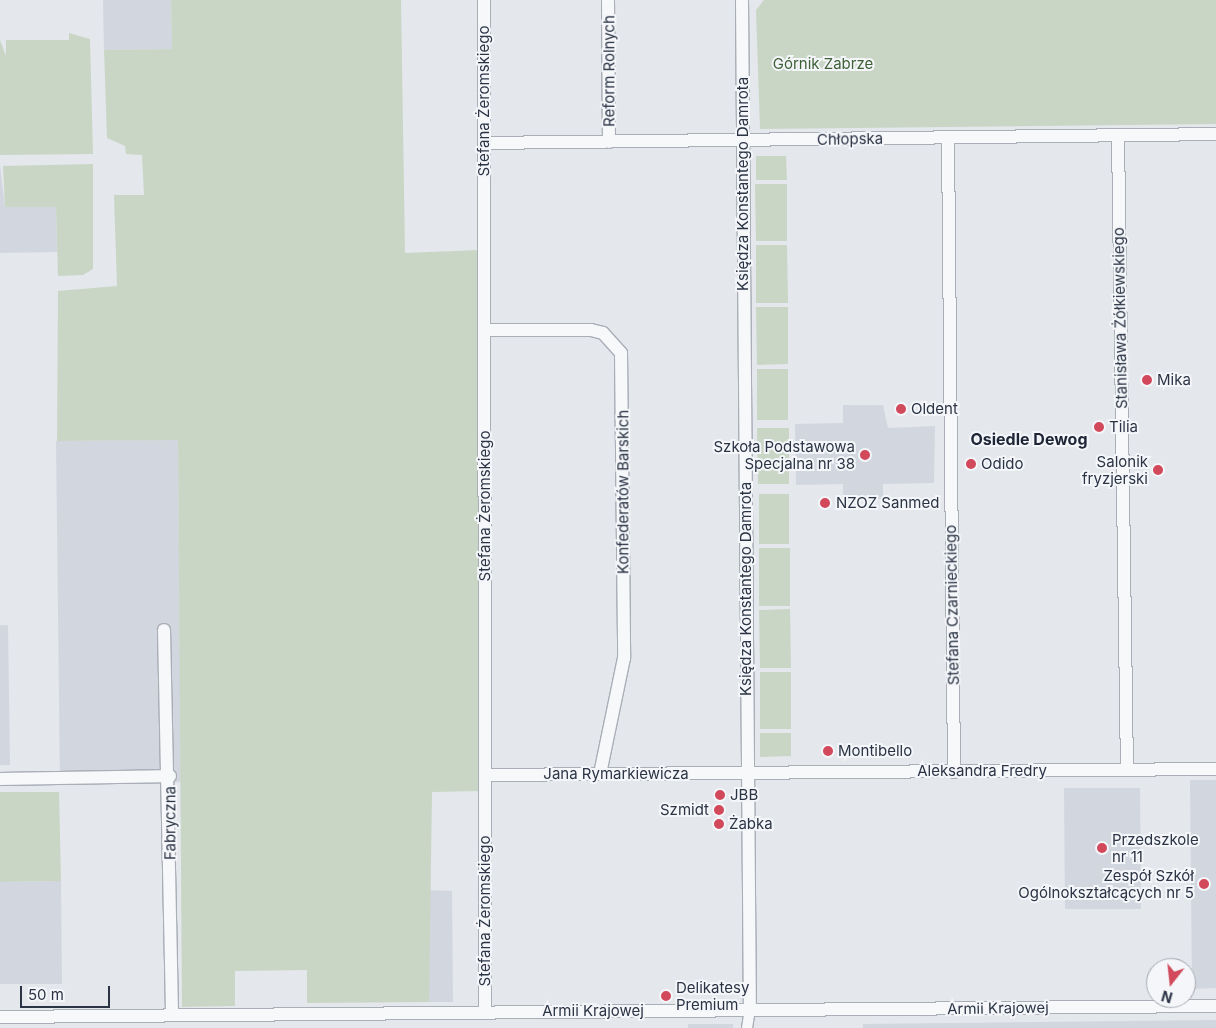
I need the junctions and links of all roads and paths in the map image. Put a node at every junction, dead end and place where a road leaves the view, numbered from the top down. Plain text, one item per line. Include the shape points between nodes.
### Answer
1 (484, 0) edge
2 (608, 0) edge
3 (742, 0) edge
4 (1216, 134) edge
5 (1118, 135) junction
6 (948, 138) junction
7 (742, 140) junction
8 (609, 142) junction
9 (484, 143) junction
10 (485, 330) junction
11 (164, 630) dead end
12 (1216, 769) edge
13 (1127, 770) junction
14 (954, 772) junction
15 (747, 773) junction
16 (600, 774) junction
17 (485, 775) junction
18 (170, 776) junction
19 (0, 779) edge
20 (1216, 1006) edge
21 (750, 1010) junction
22 (485, 1012) junction
23 (172, 1015) junction
24 (0, 1017) edge
25 (747, 1028) edge

1 - 9 street, Stefana Żeromskiego
2 - 8 street, Reform Rolnych
3 - 7 street, Księdza Konstantego Damrota
4 - 5 street, Chłopska
5 - 6 street, Chłopska
5 - 13 street, Stanisława Żółkiewskiego
6 - 7 street, Chłopska
6 - 14 street, Stefana Czarnieckiego
7 - 8 street, Chłopska
7 - 15 street, Księdza Konstantego Damrota
8 - 9 street, Chłopska
9 - 10 street, Stefana Żeromskiego
10 - 16 street, Konfederatów Barskich via 591,330 603,333 621,353 624,658
10 - 17 street, Stefana Żeromskiego
11 - 18 street, Fabryczna
12 - 13 street, Aleksandra Fredry
13 - 14 street, Aleksandra Fredry
14 - 15 street, Aleksandra Fredry
15 - 16 street, Jana Rymarkiewicza
15 - 21 street, Księdza Konstantego Damrota
16 - 17 street, Jana Rymarkiewicza
17 - 22 street, Stefana Żeromskiego
18 - 19 street
18 - 23 street, Fabryczna
20 - 21 street, Armii Krajowej
21 - 22 street, Armii Krajowej
21 - 25 street, Księdza Konstantego Damrota
22 - 23 street, Armii Krajowej
23 - 24 street, Armii Krajowej

